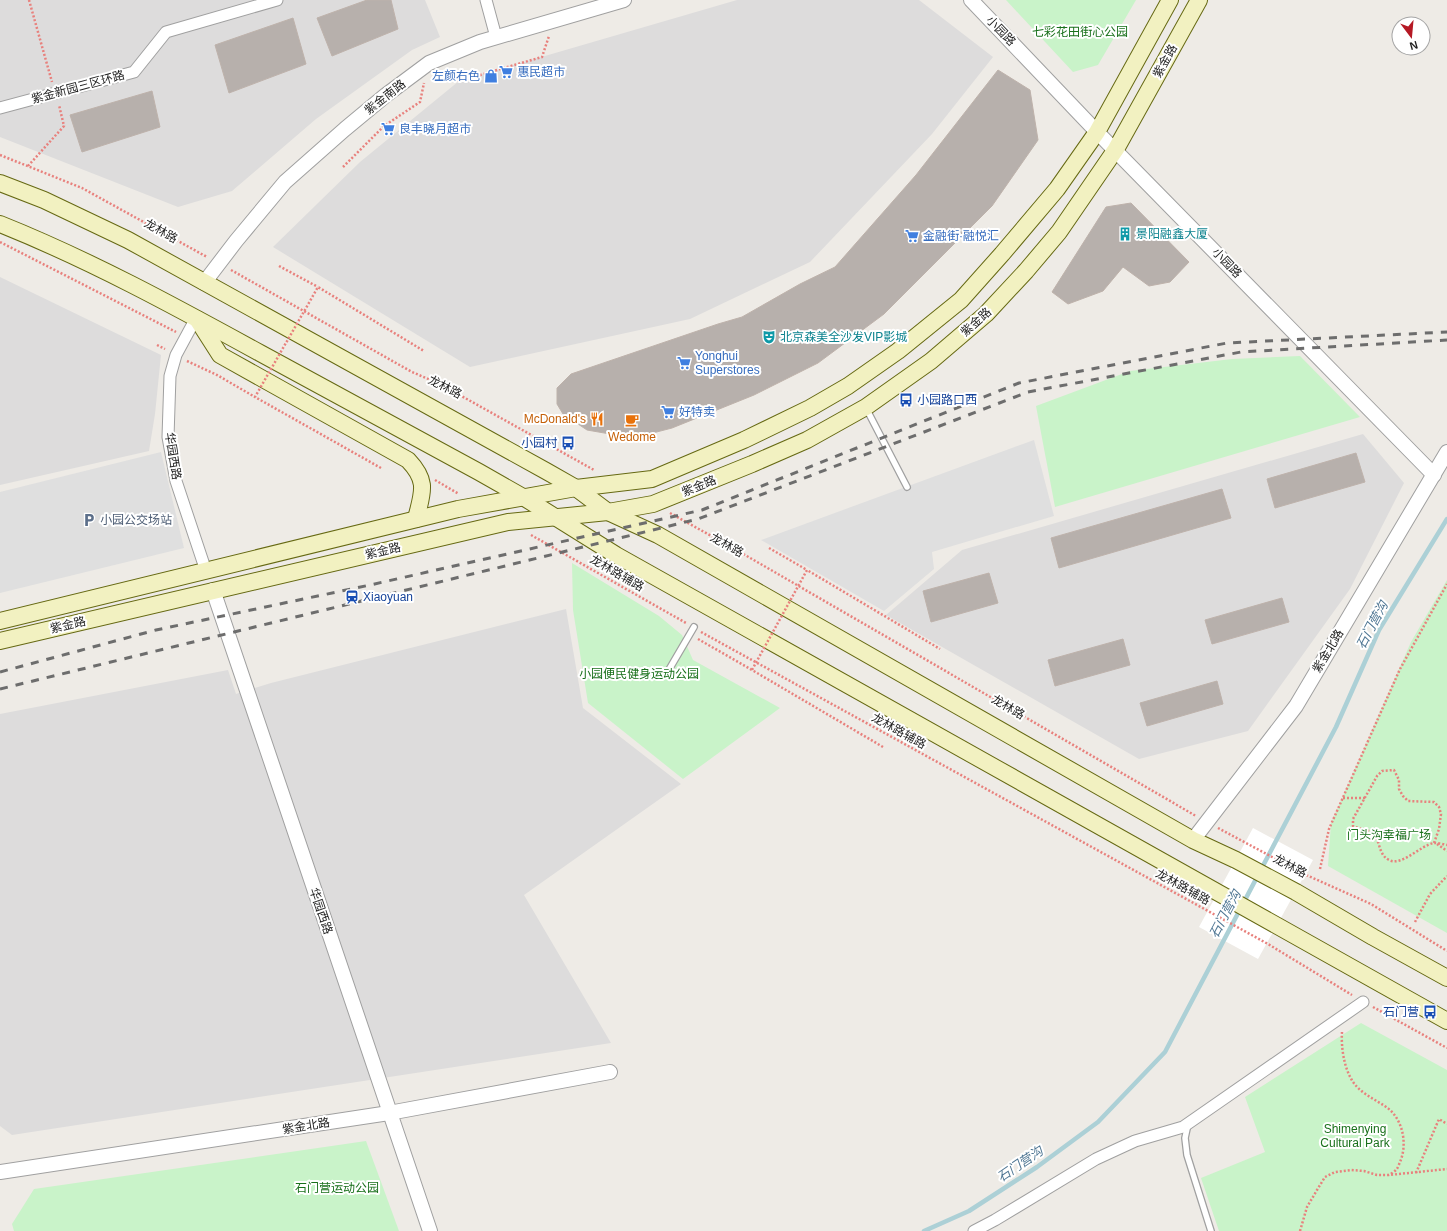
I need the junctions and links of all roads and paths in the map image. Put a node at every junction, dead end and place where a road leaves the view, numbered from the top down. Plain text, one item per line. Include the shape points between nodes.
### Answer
1 (29, 0) edge
2 (277, 0) edge
3 (486, 0) edge
4 (624, 0) edge
5 (971, 0) edge
6 (1170, 0) edge
7 (1199, 0) edge
8 (553, 20) junction
9 (496, 37) junction
10 (429, 63) junction
11 (55, 93) junction
12 (0, 108) edge
13 (1097, 132) junction
14 (1116, 150) junction
15 (0, 155) edge
16 (28, 166) junction
17 (343, 167) dead end
18 (0, 183) edge
19 (0, 224) edge
20 (219, 263) junction
21 (279, 266) dead end
22 (204, 283) junction
23 (318, 287) junction
24 (196, 318) junction
25 (424, 351) dead end
26 (217, 376) dead end
27 (255, 397) junction
28 (866, 407) junction
29 (1447, 452) edge
30 (381, 468) dead end
31 (1434, 475) junction
32 (618, 483) junction
33 (907, 487) dead end
34 (576, 488) junction
35 (523, 497) junction
36 (653, 504) junction
37 (608, 512) junction
38 (553, 516) junction
39 (416, 519) junction
40 (531, 535) dead end
41 (769, 548) dead end
42 (807, 570) junction
43 (206, 571) junction
44 (1447, 584) edge
45 (214, 590) junction
46 (0, 621) edge
47 (694, 627) junction
48 (0, 641) edge
49 (711, 646) dead end
50 (940, 650) dead end
51 (752, 670) junction
52 (667, 673) dead end
53 (883, 748) dead end
54 (1343, 798) junction
55 (1365, 798) junction
56 (1206, 822) junction
57 (1193, 840) junction
58 (1434, 843) junction
59 (1447, 845) edge
60 (1447, 851) edge
61 (1320, 869) dead end
62 (1447, 876) edge
63 (1415, 922) dead end
64 (1268, 944) dead end
65 (1447, 951) edge
66 (1447, 978) edge
67 (1363, 1002) dead end
68 (1350, 1011) junction
69 (1447, 1021) edge
70 (610, 1072) dead end
71 (389, 1113) junction
72 (1188, 1124) junction
73 (1447, 1124) edge
74 (1447, 1169) edge
75 (0, 1172) edge
76 (1416, 1173) junction
77 (1389, 1175) junction
78 (430, 1231) edge
79 (974, 1231) edge
80 (1211, 1231) edge
81 (1300, 1231) edge

1 - 11 path
2 - 11 street, 紫金新园三区环路 via 166,32 134,72
3 - 9 street
4 - 8 street, 紫金南路
5 - 13 street, 小园路
6 - 13 main road, 紫金路
7 - 14 main road, 紫金路
8 - 9 street, 紫金南路
8 - 10 path via 542,57 459,81
9 - 10 street, 紫金南路
10 - 17 path via 420,102 384,126
10 - 20 street, 紫金南路 via 362,114 285,182
11 - 12 street, 紫金新园三区环路
11 - 16 path via 64,126
13 - 14 street, 小园路
13 - 32 main road, 紫金路 via 1056,189 982,277 961,300 898,351 848,386 810,408 744,440 652,479
14 - 28 main road, 紫金路 via 1059,232 986,314 931,361
14 - 31 street, 小园路
15 - 16 path, 龙林路
16 - 20 path, 龙林路 via 82,188
18 - 22 main road, 龙林路 via 44,200 128,240
19 - 24 main road
20 - 22 street, 紫金南路
20 - 32 path, 龙林路 via 405,368 440,384
21 - 23 path
22 - 34 main road, 龙林路
23 - 25 path, bridge
23 - 27 path, bridge
24 - 35 main road
24 - 39 main road via 220,355 408,460 422,480
24 - 43 street, 华园西路 via 176,355 170,376 168,437 176,481
26 - 27 path
27 - 30 path, bridge
28 - 33 lane
28 - 36 main road, 紫金路 via 800,443
29 - 31 street, 紫金北路
31 - 56 street, 紫金北路 via 1296,706
32 - 34 main road, 紫金路
34 - 35 main road, 紫金路
34 - 37 main road, 龙林路
35 - 38 main road
35 - 39 main road, 紫金路
36 - 37 main road, 紫金路
36 - 56 path, 龙林路
37 - 38 main road, 紫金路
37 - 57 main road, 龙林路 via 658,535
38 - 45 main road, 紫金路 via 508,522
38 - 69 main road via 628,563
39 - 43 main road, 紫金路
40 - 47 path, 龙林路辅路
41 - 42 path
42 - 50 path, bridge
42 - 51 path, bridge
43 - 46 main road, 紫金路
44 - 54 path via 1400,669
45 - 48 main road, 紫金路
45 - 71 street, 华园西路
47 - 52 lane
47 - 64 path, 龙林路辅路
49 - 51 path
51 - 53 path, bridge
54 - 55 path
54 - 61 path via 1329,829
55 - 58 path via 1353,819 1353,826 1371,832 1377,839 1381,853 1387,859 1393,862 1400,861
55 - 58 path via 1382,771 1394,770 1400,780 1399,789 1408,801 1434,802 1439,806 1439,829
56 - 57 street, 紫金北路
56 - 65 path, 龙林路 via 1304,874 1371,904
57 - 66 main road, 龙林路 via 1296,892
58 - 59 path
58 - 60 path
62 - 63 path via 1430,894
67 - 68 street
68 - 72 street
68 - 77 path via 1342,1028 1346,1066 1353,1082 1366,1096 1390,1110 1399,1121 1404,1138 1404,1152 1397,1169
70 - 71 street, 紫金北路
71 - 75 street, 紫金北路
71 - 78 street, 华园西路
72 - 79 street via 1183,1128 1135,1141 1096,1159
72 - 80 lane via 1185,1138 1187,1155
73 - 76 path via 1439,1119
74 - 76 path
76 - 77 path
77 - 81 path via 1341,1170 1325,1177 1307,1207

